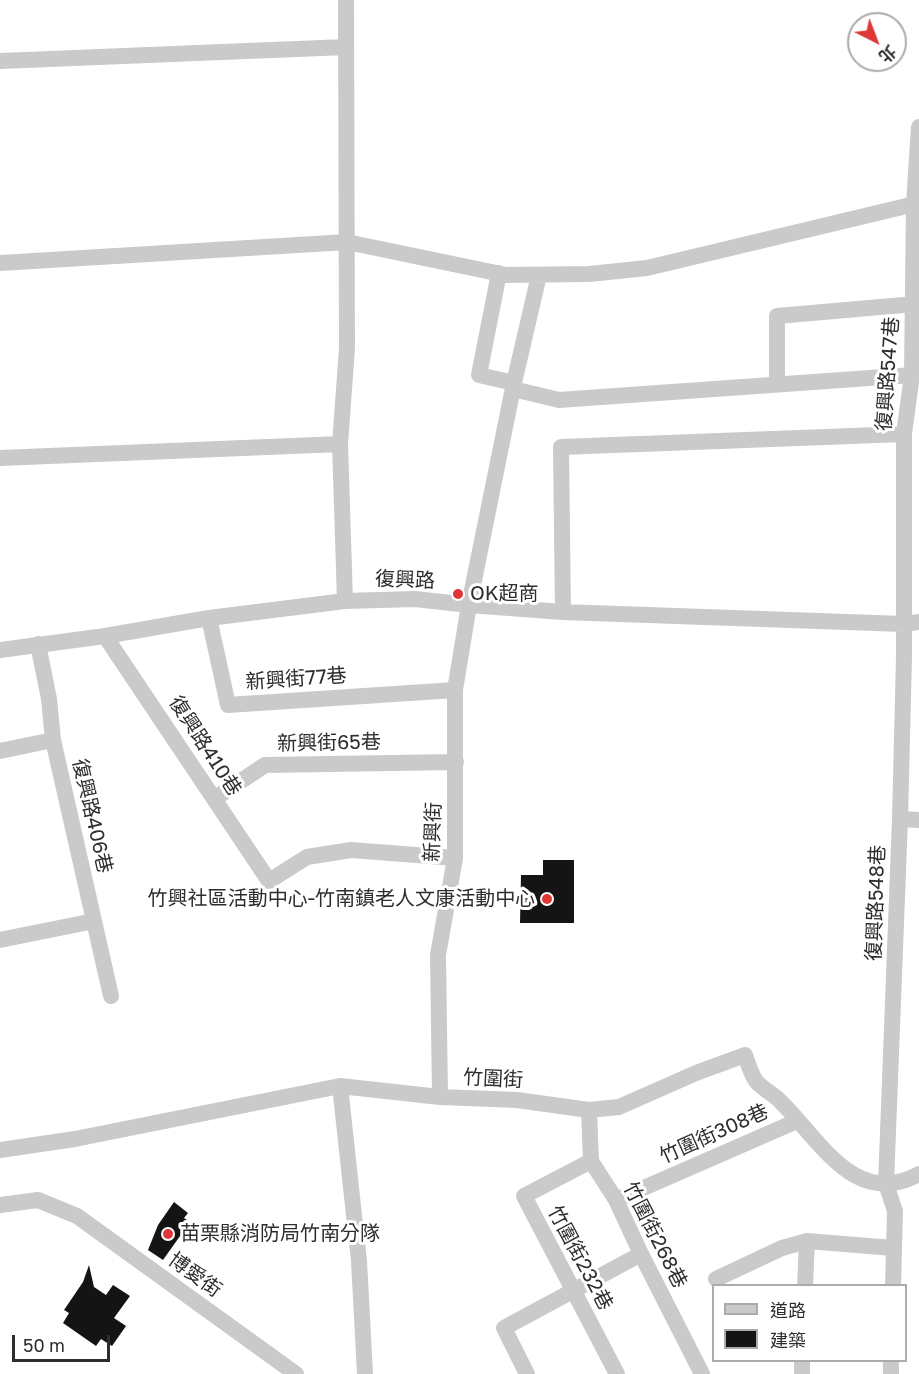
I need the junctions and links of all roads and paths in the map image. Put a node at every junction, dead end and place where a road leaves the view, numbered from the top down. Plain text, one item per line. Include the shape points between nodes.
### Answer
1 (346, 0) edge
2 (346, 47) junction
3 (0, 61) edge
4 (919, 128) edge
5 (917, 204) edge
6 (348, 242) junction
7 (0, 263) edge
8 (499, 273) junction
9 (539, 275) junction
10 (915, 304) junction
11 (912, 375) junction
12 (777, 384) junction
13 (514, 386) junction
14 (904, 434) junction
15 (340, 444) junction
16 (0, 458) edge
17 (345, 601) junction
18 (469, 605) junction
19 (563, 612) junction
20 (208, 618) junction
21 (911, 623) edge
22 (105, 636) junction
23 (38, 644) junction
24 (0, 650) edge
25 (912, 657) edge
26 (455, 690) junction
27 (911, 737) edge
28 (54, 740) junction
29 (0, 751) edge
30 (456, 762) junction
31 (213, 799) junction
32 (900, 819) junction
33 (919, 820) edge
34 (455, 858) junction
35 (94, 921) junction
36 (0, 940) edge
37 (111, 996) dead end
38 (340, 1086) junction
39 (440, 1097) junction
40 (589, 1110) junction
41 (797, 1120) junction
42 (0, 1150) edge
43 (591, 1161) junction
44 (919, 1174) edge
45 (886, 1184) junction
46 (616, 1200) junction
47 (0, 1204) edge
48 (807, 1241) junction
49 (893, 1248) junction
50 (641, 1254) junction
51 (716, 1279) dead end
52 (805, 1284) edge
53 (893, 1284) edge
54 (574, 1290) junction
55 (296, 1374) edge
56 (365, 1374) edge
57 (527, 1374) edge
58 (617, 1374) edge
59 (702, 1374) edge

1 - 2 street
2 - 3 street
2 - 6 street
4 - 5 street, 復興路547巷
5 - 9 street via 647,268
5 - 10 street, 復興路547巷
6 - 7 street
6 - 8 street
6 - 15 street via 347,348
8 - 9 street
8 - 13 street via 479,375
9 - 13 street, 新興街
10 - 11 street, 復興路547巷
10 - 12 street via 777,316
11 - 12 street
11 - 14 street, 復興路547巷
12 - 13 street via 559,400
13 - 18 street, 新興街
14 - 19 street via 561,447
14 - 21 street, 復興路547巷
15 - 16 street
15 - 17 street
17 - 18 street, 復興路 via 415,599
17 - 20 street, 復興路
18 - 19 street, 復興路
18 - 26 street, 新興街
19 - 21 street, 復興路
20 - 22 street, 復興路
20 - 26 street, 新興街77巷 via 228,705
21 - 25 street, 復興路548巷
22 - 23 street, 復興路
22 - 31 street, 復興路410巷
23 - 24 street, 復興路
23 - 28 street, 復興路406巷
25 - 27 street, 復興路548巷
26 - 30 street, 新興街
27 - 32 street, 復興路548巷
28 - 29 street
28 - 35 street, 復興路406巷
30 - 31 street, 新興街65巷 via 265,765
30 - 34 street, 新興街
31 - 34 street, 復興路410巷 via 269,881 307,857 351,850
32 - 33 street
32 - 45 street, 復興路548巷
34 - 39 street, 新興街 via 438,955
35 - 36 street
35 - 37 street, 復興路406巷
38 - 39 street, 竹圍街
38 - 42 street, 竹圍街 via 75,1139
38 - 56 street via 359,1261
39 - 40 street, 竹圍街 via 517,1100
40 - 41 street, 竹圍街 via 620,1107 745,1055 756,1081
40 - 43 street
41 - 45 street, 竹圍街 via 831,1158 856,1177
41 - 46 street, 竹圍街308巷
43 - 46 street, 竹圍街268巷
43 - 54 street, 竹圍街232巷 via 524,1196
44 - 45 street, 竹圍街
45 - 49 street, 復興路548巷 via 895,1212
46 - 50 street, 竹圍街268巷
47 - 55 street, 博愛街 via 38,1200 77,1216
48 - 49 street
48 - 51 street via 782,1248
48 - 52 street
49 - 53 street, 復興路548巷
50 - 54 street
50 - 59 street, 竹圍街268巷
54 - 57 street via 504,1328
54 - 58 street, 竹圍街232巷

